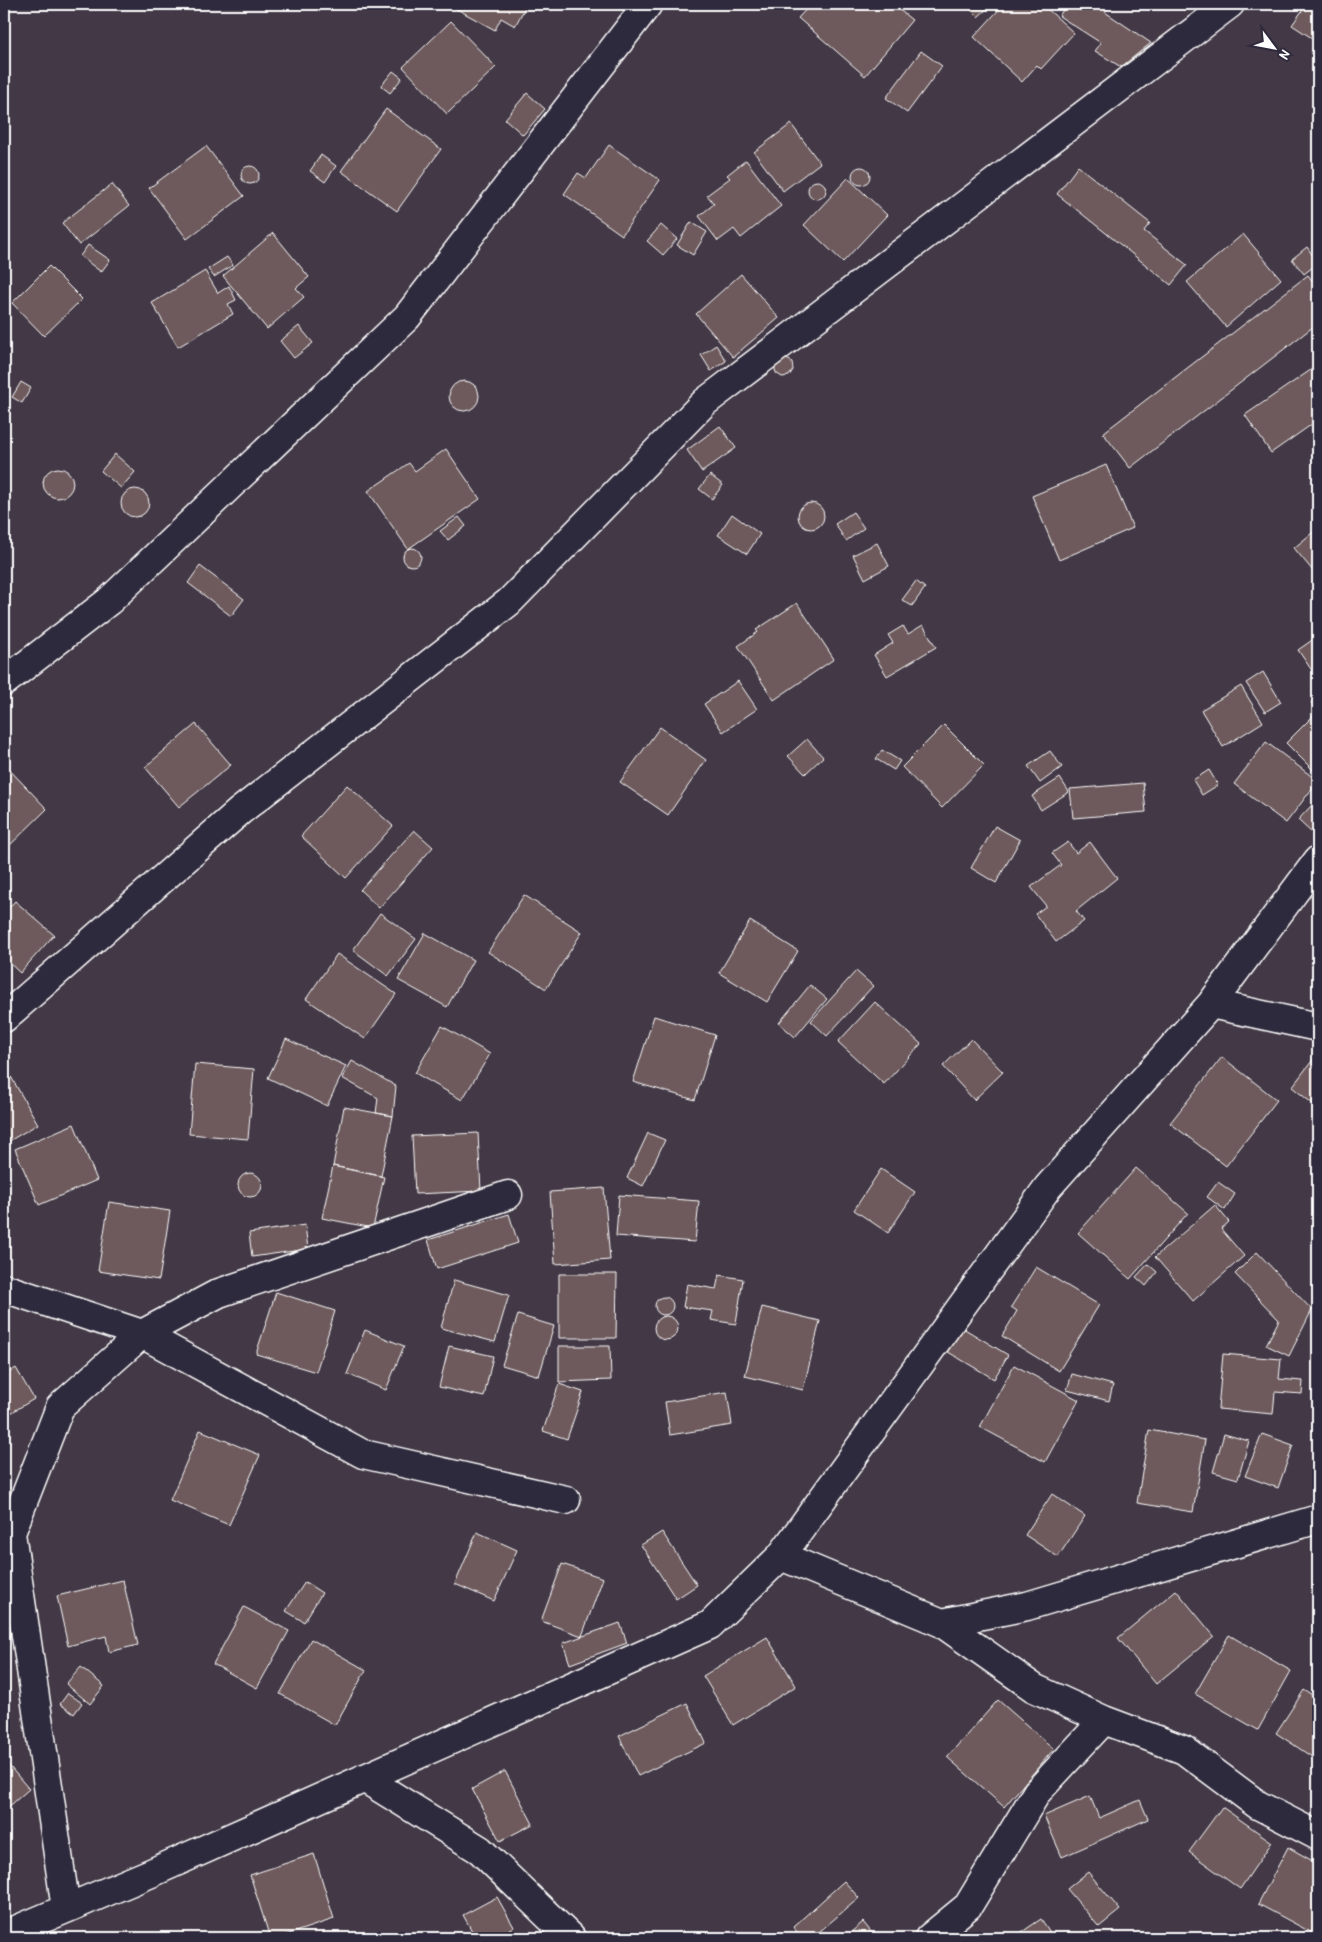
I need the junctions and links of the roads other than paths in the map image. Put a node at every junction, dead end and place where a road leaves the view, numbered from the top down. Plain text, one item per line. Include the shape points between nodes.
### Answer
1 (648, 4) edge
2 (1230, 4) edge
3 (4, 682) edge
4 (1318, 860) edge
5 (1211, 1004) junction
6 (4, 1018) edge
7 (1318, 1027) edge
8 (508, 1195) dead end
9 (4, 1288) edge
10 (142, 1334) junction
11 (566, 1500) dead end
12 (1318, 1519) edge
13 (781, 1556) junction
14 (942, 1623) junction
15 (1104, 1720) junction
16 (364, 1778) junction
17 (1318, 1836) edge
18 (66, 1909) junction
19 (4, 1935) edge
20 (571, 1938) edge
21 (929, 1938) edge

1 - 3 street via 407,317 109,601
2 - 6 street via 704,402 509,602 240,811
4 - 5 street
5 - 7 street
5 - 13 street via 1048,1187
8 - 10 street via 219,1292
9 - 10 street
10 - 11 street via 364,1454
10 - 18 street via 60,1407 11,1534
12 - 14 street via 1027,1606
13 - 14 street
13 - 16 street via 710,1625
14 - 15 street via 1034,1688
15 - 17 street via 1184,1750 1258,1805
15 - 21 street via 1036,1792 968,1906
16 - 18 street
16 - 20 street via 480,1850
18 - 19 street

